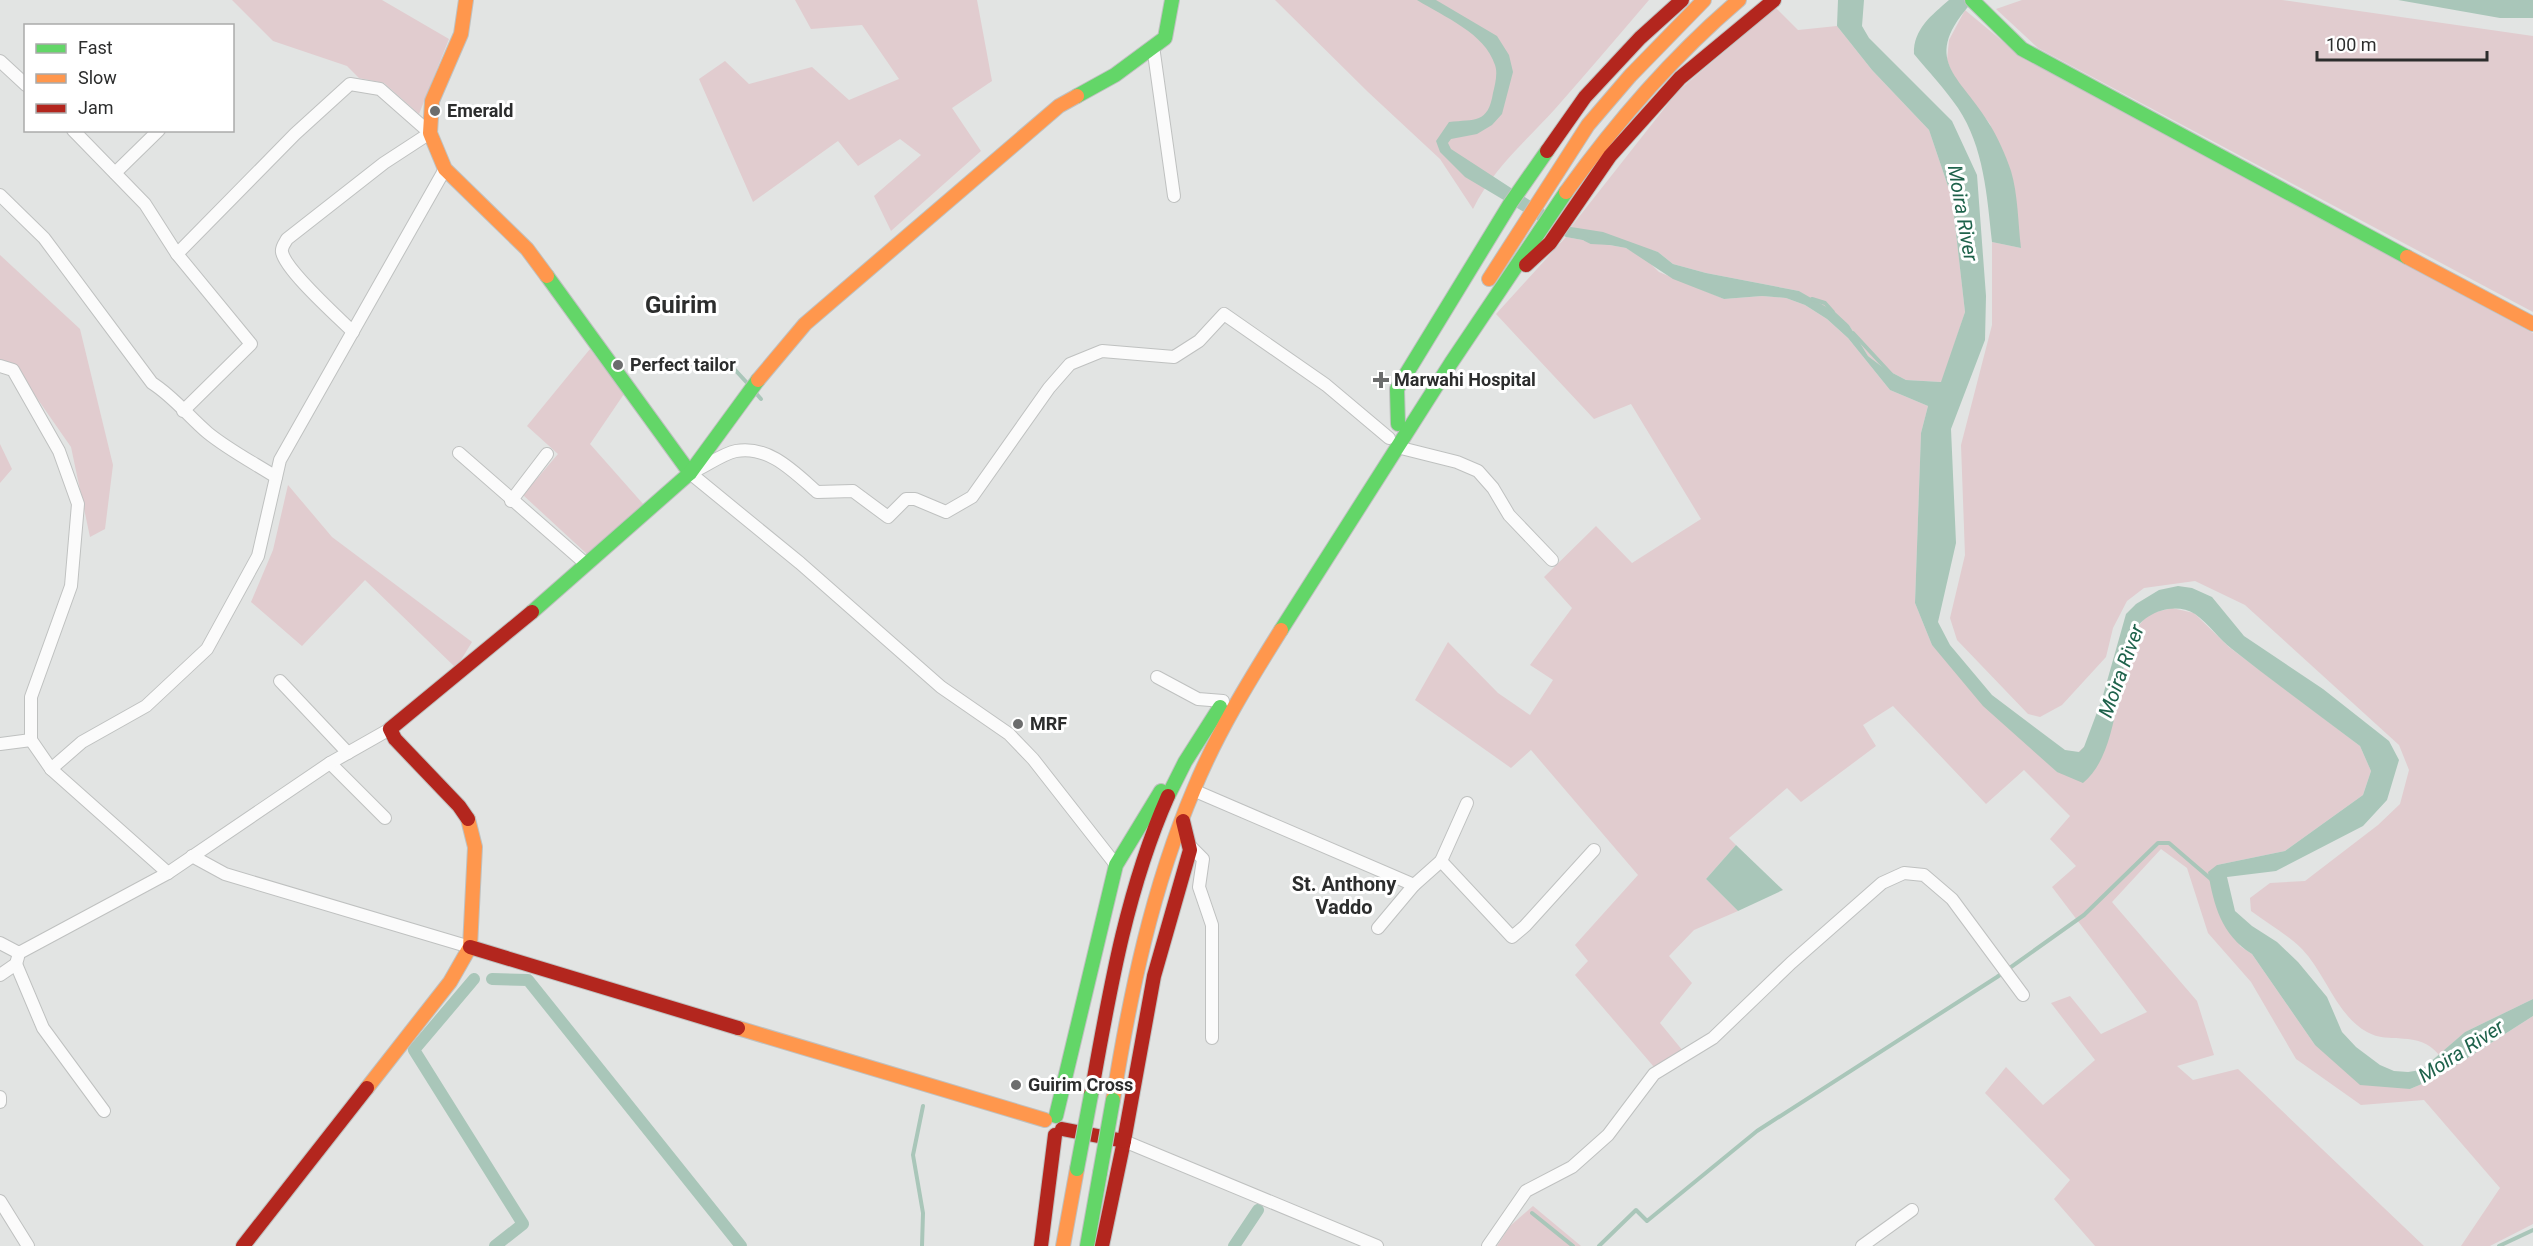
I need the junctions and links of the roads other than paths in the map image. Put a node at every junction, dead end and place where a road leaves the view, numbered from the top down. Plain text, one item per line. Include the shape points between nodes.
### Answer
1 (466, 0) edge
2 (1172, 0) edge
3 (1682, 0) edge
4 (1704, 0) edge
5 (1739, 0) edge
6 (1774, 0) edge
7 (1972, 0) edge
8 (1153, 46) junction
9 (0, 61) edge
10 (24, 83) edge
11 (75, 132) edge
12 (157, 132) edge
13 (430, 134) junction
14 (445, 169) junction
15 (115, 173) junction
16 (0, 195) edge
17 (1174, 196) dead end
18 (177, 254) junction
19 (1502, 285) junction
20 (2533, 324) edge
21 (353, 332) junction
22 (0, 366) edge
23 (183, 411) junction
24 (1398, 424) junction
25 (1393, 443) junction
26 (459, 453) dead end
27 (547, 454) dead end
28 (690, 473) junction
29 (276, 477) junction
30 (511, 501) junction
31 (1552, 560) dead end
32 (586, 564) junction
33 (1157, 677) dead end
34 (280, 681) dead end
35 (1223, 701) junction
36 (390, 729) junction
37 (31, 740) junction
38 (0, 744) edge
39 (348, 753) junction
40 (330, 763) junction
41 (51, 769) junction
42 (1175, 781) junction
43 (1194, 790) junction
44 (1467, 803) dead end
45 (385, 818) dead end
46 (1183, 821) junction
47 (1191, 847) junction
48 (1594, 849) dead end
49 (192, 856) junction
50 (1441, 861) junction
51 (1116, 865) junction
52 (168, 873) junction
53 (1414, 885) junction
54 (1378, 928) dead end
55 (0, 943) edge
56 (470, 947) junction
57 (17, 959) junction
58 (0, 975) edge
59 (2023, 995) dead end
60 (1212, 1038) dead end
61 (0, 1097) edge
62 (0, 1102) edge
63 (104, 1111) dead end
64 (1055, 1125) junction
65 (1124, 1141) junction
66 (0, 1202) edge
67 (1912, 1210) dead end
68 (28, 1246) edge
69 (243, 1246) edge
70 (1041, 1246) edge
71 (1063, 1246) edge
72 (1087, 1246) edge
73 (1102, 1246) edge
74 (1377, 1246) edge
75 (1488, 1246) edge
76 (1862, 1246) edge

1 - 13 main road via 461,34 432,101
2 - 8 main road via 1165,38
3 - 24 main road via 1585,97 1510,204 1397,389
4 - 24 main road via 1588,125
5 - 19 main road via 1643,91 1605,136
6 - 19 main road via 1680,78 1610,156 1550,243
7 - 20 main road via 2022,49 2056,69
8 - 17 street
8 - 28 main road via 1115,75 1059,106 805,324
9 - 10 street
11 - 15 street
12 - 15 street
13 - 14 main road
13 - 18 street via 381,89 350,84
13 - 21 street via 384,163 287,239 282,248 296,274
14 - 21 street
14 - 28 main road via 527,249
15 - 18 street via 145,204
16 - 23 street via 44,238 152,383 171,395
18 - 23 street via 251,344
19 - 25 main road
21 - 29 street via 280,460
22 - 37 street via 13,370 58,451 78,504 71,586 31,697
23 - 29 street via 211,435
24 - 25 main road
25 - 28 street via 1326,385 1224,314 1199,341 1173,357 1102,351 1070,364 972,497 946,512 906,499 888,517 853,491 817,492 762,452 735,451
25 - 31 street via 1478,471 1509,515
25 - 35 main road
25 - 43 main road via 1224,725
26 - 30 street
27 - 30 street
28 - 32 main road
28 - 51 street via 941,687 1009,734
29 - 41 street via 258,556 207,649 146,705 82,742
30 - 32 street
32 - 36 main road
33 - 35 street via 1198,699
34 - 39 street
35 - 42 main road
36 - 39 street
36 - 56 main road via 470,822 475,847
37 - 38 street
37 - 41 street
39 - 40 street
40 - 45 street
40 - 49 street
41 - 52 street
42 - 51 main road via 1160,792
42 - 71 main road, bridge via 1145,856 1114,964
43 - 46 main road
43 - 53 street
44 - 50 street
46 - 47 main road
46 - 72 main road, bridge via 1126,1014
47 - 60 street via 1203,859 1199,887 1212,925
47 - 65 main road via 1154,976
48 - 50 street via 1512,937
49 - 52 street
49 - 56 street via 225,874
50 - 53 street
51 - 64 main road
52 - 57 street
53 - 54 street
55 - 57 street
56 - 64 main road
56 - 69 main road via 450,982
57 - 58 street
57 - 63 street via 43,1028
59 - 75 street via 1952,899 1924,875 1904,873 1874,890 1713,1038 1654,1074 1608,1135 1572,1167 1526,1191
61 - 62 street
64 - 65 main road
64 - 70 main road
65 - 73 main road
65 - 74 street
66 - 68 street
67 - 76 street

